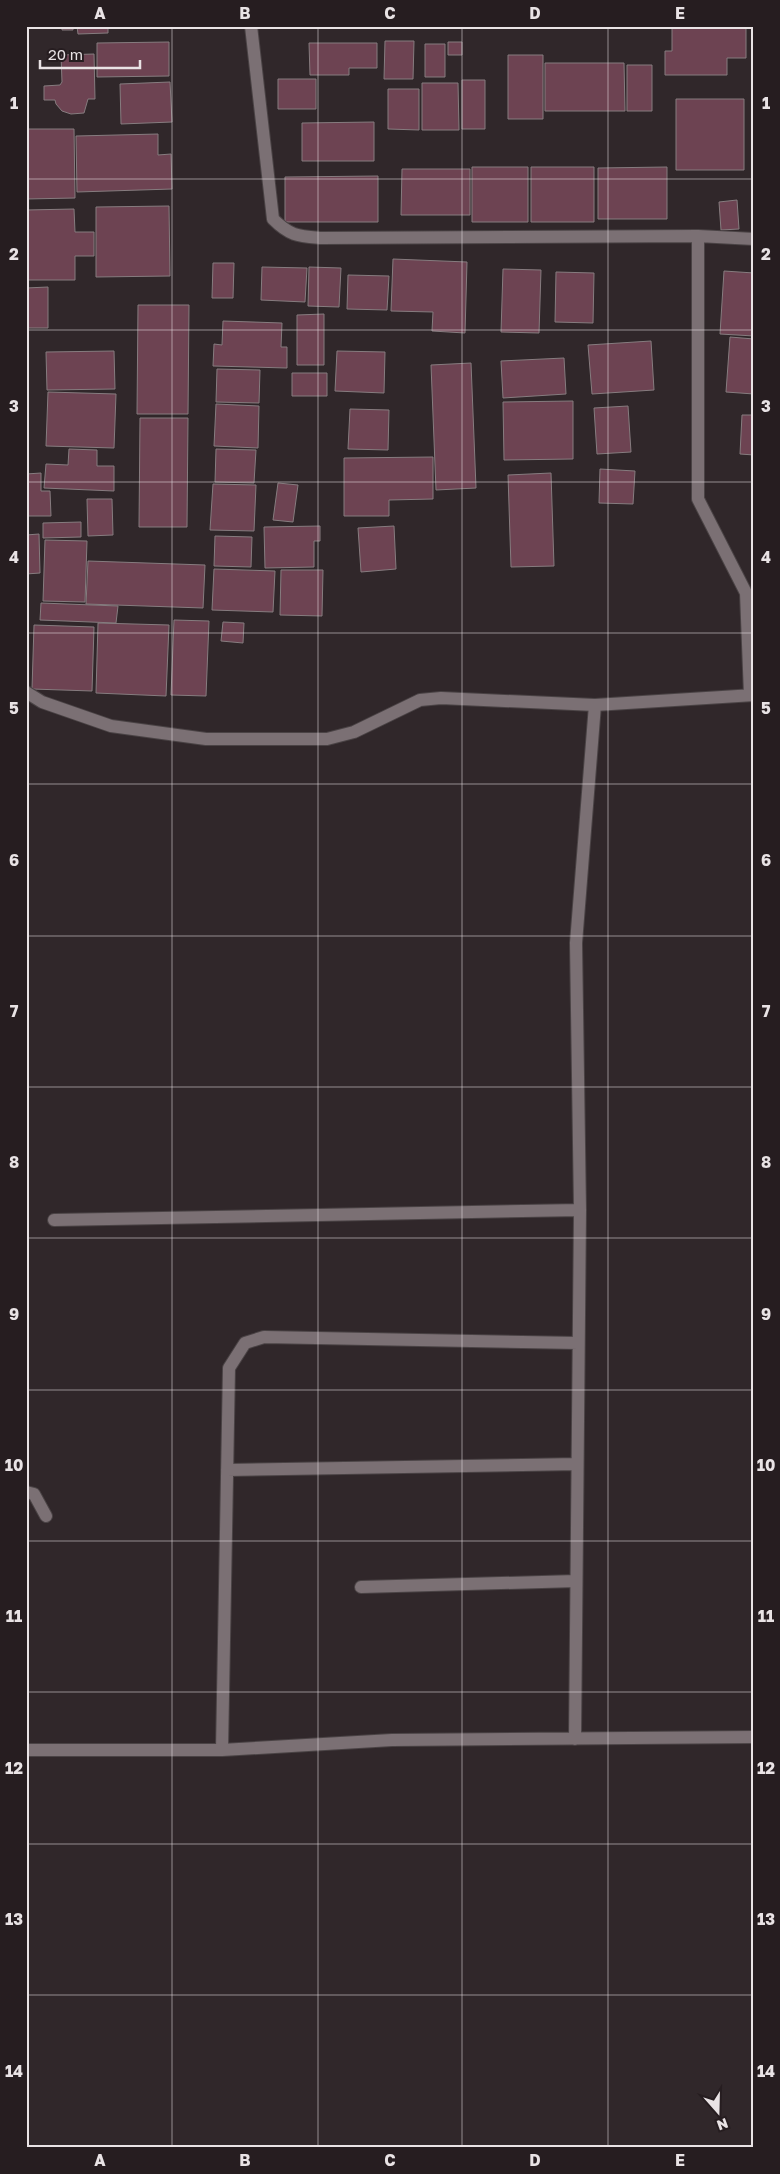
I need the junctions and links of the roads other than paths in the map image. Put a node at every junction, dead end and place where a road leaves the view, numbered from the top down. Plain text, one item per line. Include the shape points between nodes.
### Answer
1 (251, 26) edge
2 (698, 236) junction
3 (754, 239) edge
4 (26, 692) edge
5 (752, 695) edge
6 (596, 705) junction
7 (580, 1210) junction
8 (54, 1220) dead end
9 (578, 1343) junction
10 (577, 1464) junction
11 (227, 1470) junction
12 (26, 1492) edge
13 (46, 1516) dead end
14 (576, 1580) junction
15 (361, 1587) dead end
16 (754, 1737) edge
17 (575, 1739) junction
18 (26, 1750) edge
19 (222, 1750) junction

1 - 2 street via 274,219 284,230 299,236 321,238
2 - 3 street
2 - 5 street via 698,499 746,593
4 - 6 street via 42,702 111,726 206,739 327,738 354,732 420,700 441,698
5 - 6 street
6 - 7 street via 576,943
7 - 8 street
7 - 9 street
9 - 10 street
9 - 11 street via 264,1337 255,1340 246,1344 228,1368
10 - 11 street
10 - 14 street
11 - 19 street
12 - 13 street via 34,1494
14 - 15 street
14 - 17 street
16 - 17 street
17 - 19 street via 392,1740
18 - 19 street

